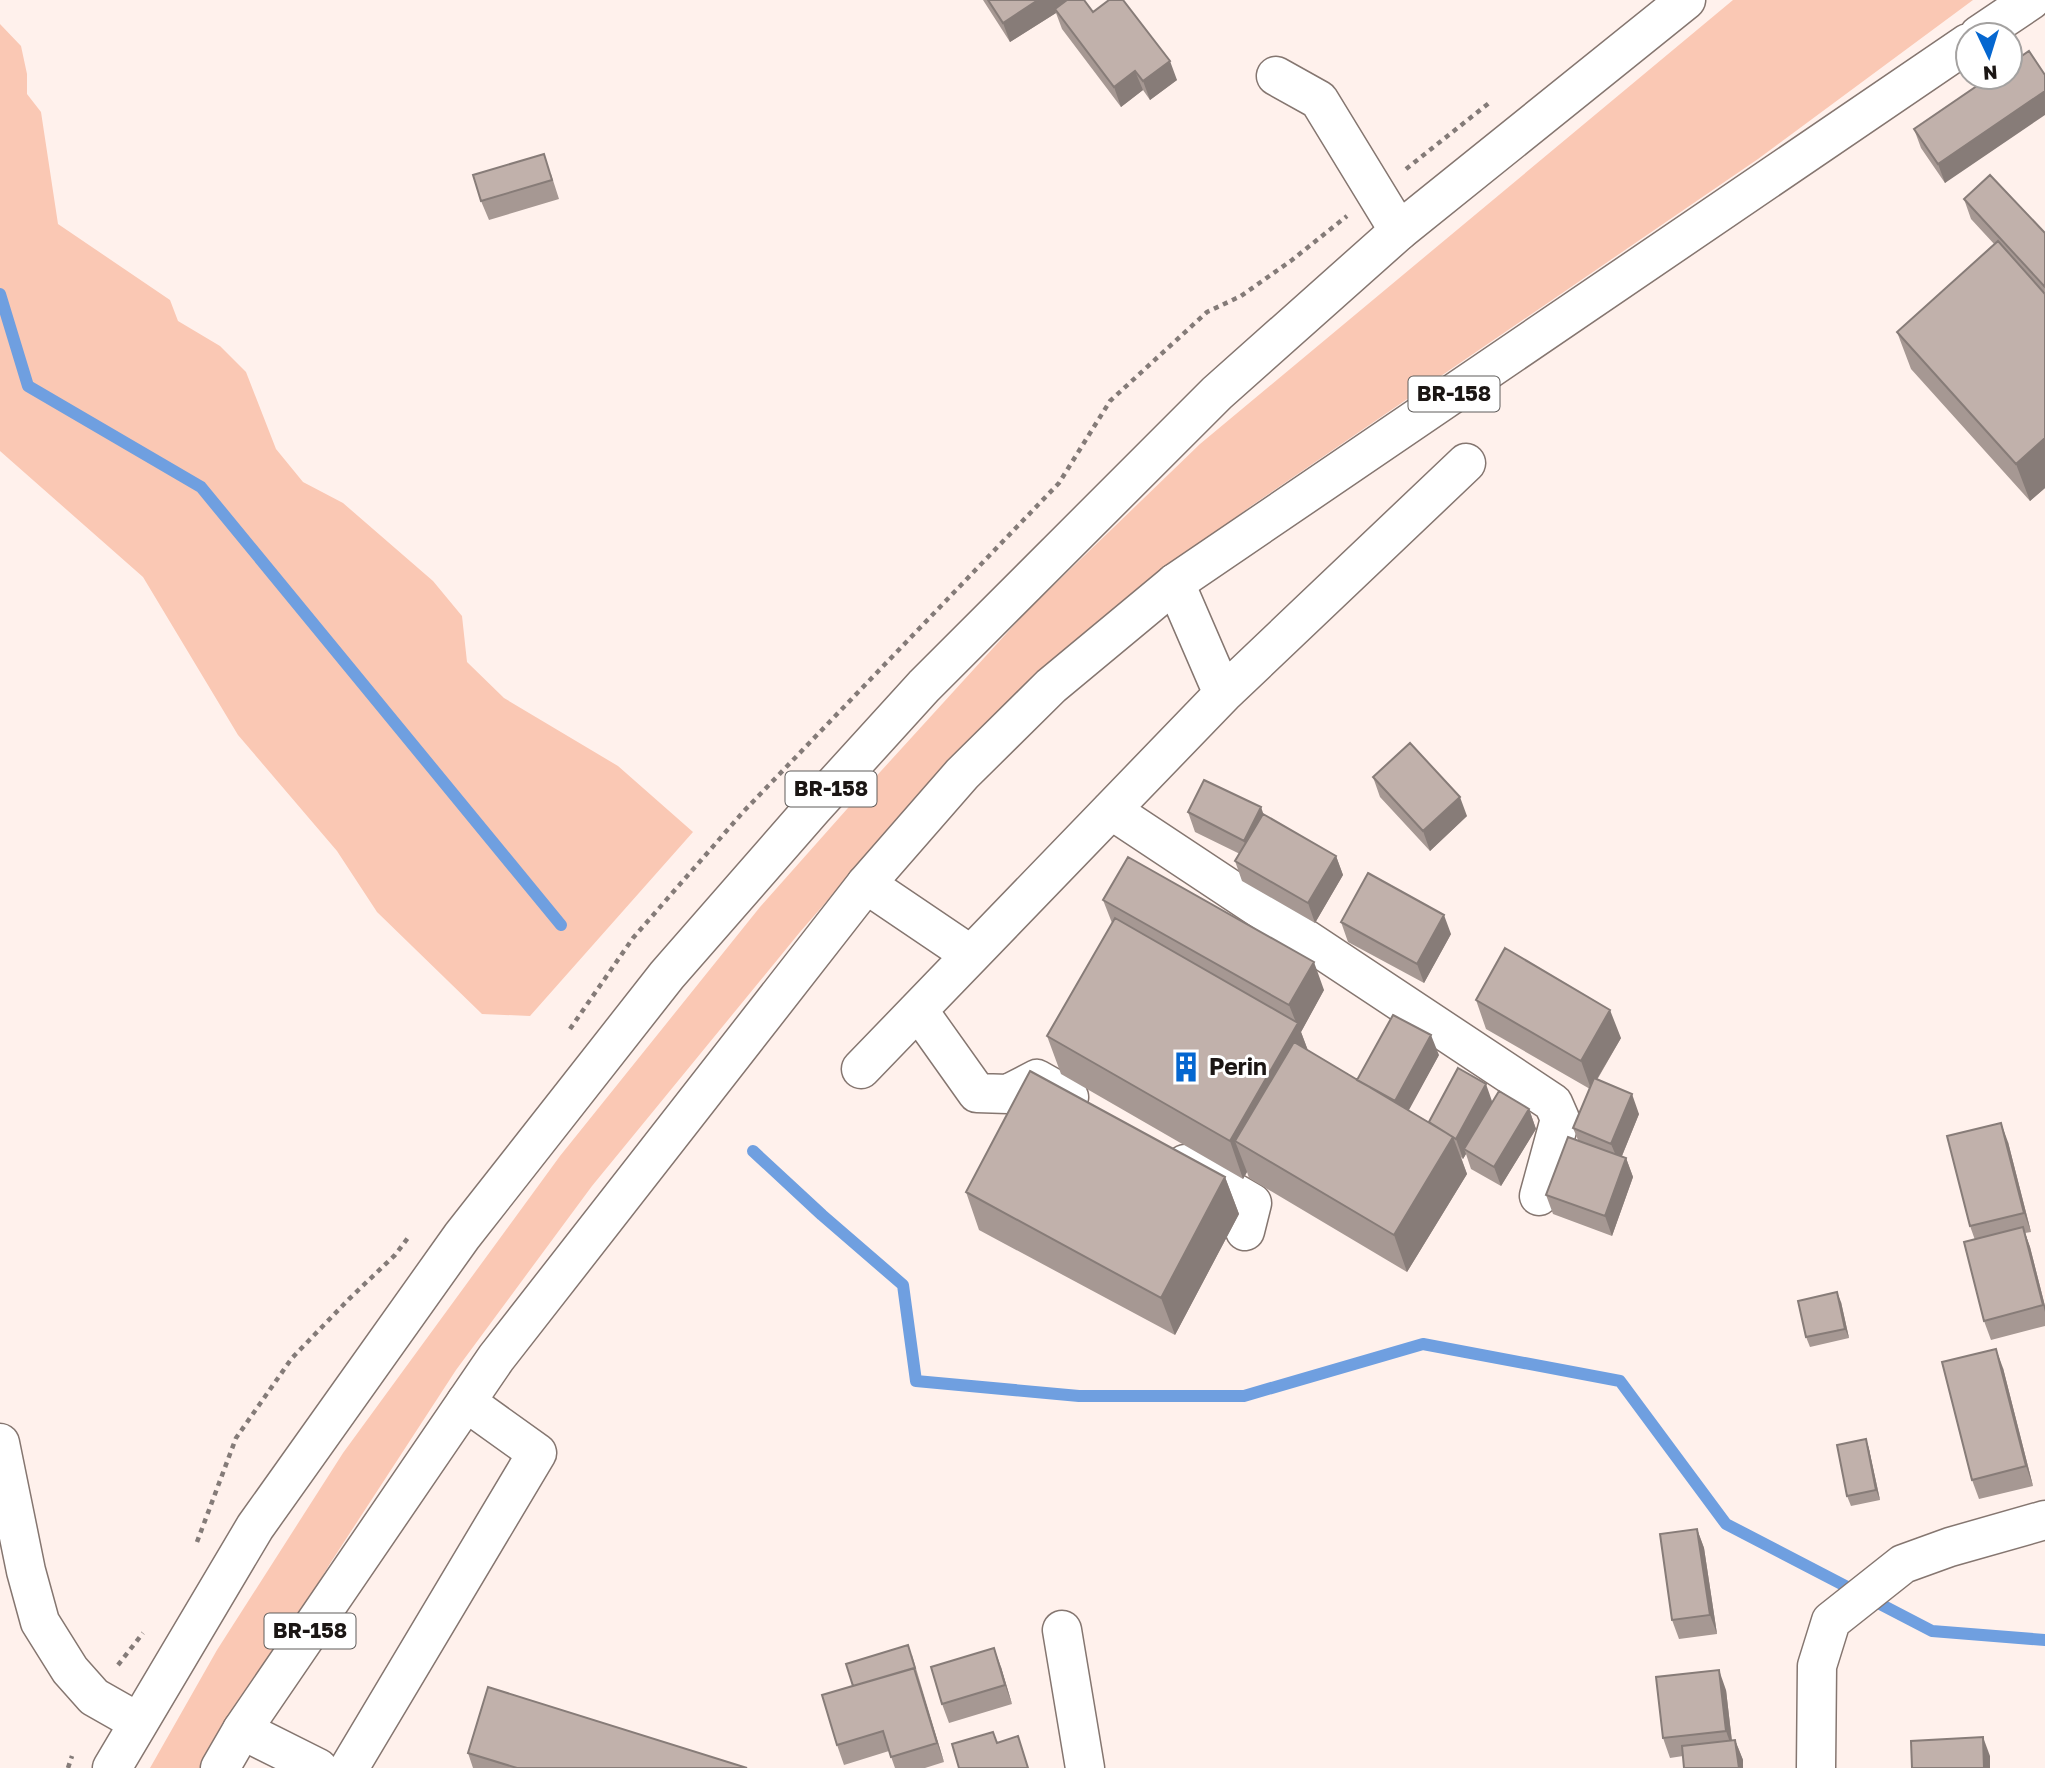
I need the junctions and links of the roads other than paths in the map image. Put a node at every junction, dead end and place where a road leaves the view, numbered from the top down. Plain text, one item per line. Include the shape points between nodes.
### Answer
1 (1686, 0) edge
2 (2031, 0) edge
3 (2000, 21) edge
4 (1954, 53) edge
5 (1276, 76) dead end
6 (1399, 231) junction
7 (1466, 463) dead end
8 (1175, 583) junction
9 (1223, 694) junction
10 (1111, 810) junction
11 (866, 884) junction
12 (971, 955) junction
13 (918, 1010) junction
14 (861, 1069) dead end
15 (1097, 1113) edge
16 (1156, 1148) edge
17 (1539, 1196) dead end
18 (1245, 1231) dead end
19 (466, 1402) junction
20 (0, 1443) edge
21 (2045, 1520) edge
22 (1062, 1630) dead end
23 (138, 1722) junction
24 (242, 1730) junction
25 (112, 1768) edge
26 (220, 1768) edge
27 (318, 1768) edge
28 (349, 1768) edge
29 (1085, 1768) edge
30 (1816, 1768) edge

1 - 6 main road, BR-158
2 - 3 main road
4 - 8 main road, BR-158
5 - 6 main road via 1319,100
6 - 23 main road, BR-158 via 1217,393 924,686 667,975 462,1236 330,1421 256,1527
7 - 9 main road
8 - 9 main road
8 - 11 main road, BR-158 via 1051,686 962,774
9 - 10 main road
10 - 12 main road
10 - 17 main road via 1553,1103 1560,1119
11 - 12 main road
11 - 19 main road, BR-158 via 503,1348
12 - 13 main road
13 - 14 main road
13 - 15 main road via 977,1093 1008,1094 1037,1079
16 - 18 main road via 1252,1203
19 - 24 main road, BR-158
19 - 28 main road via 537,1453
20 - 23 main road via 40,1622 70,1670 94,1697
21 - 30 main road via 1903,1564 1831,1621 1816,1667
22 - 29 main road
23 - 25 main road, BR-158
24 - 26 main road, BR-158
24 - 27 main road

